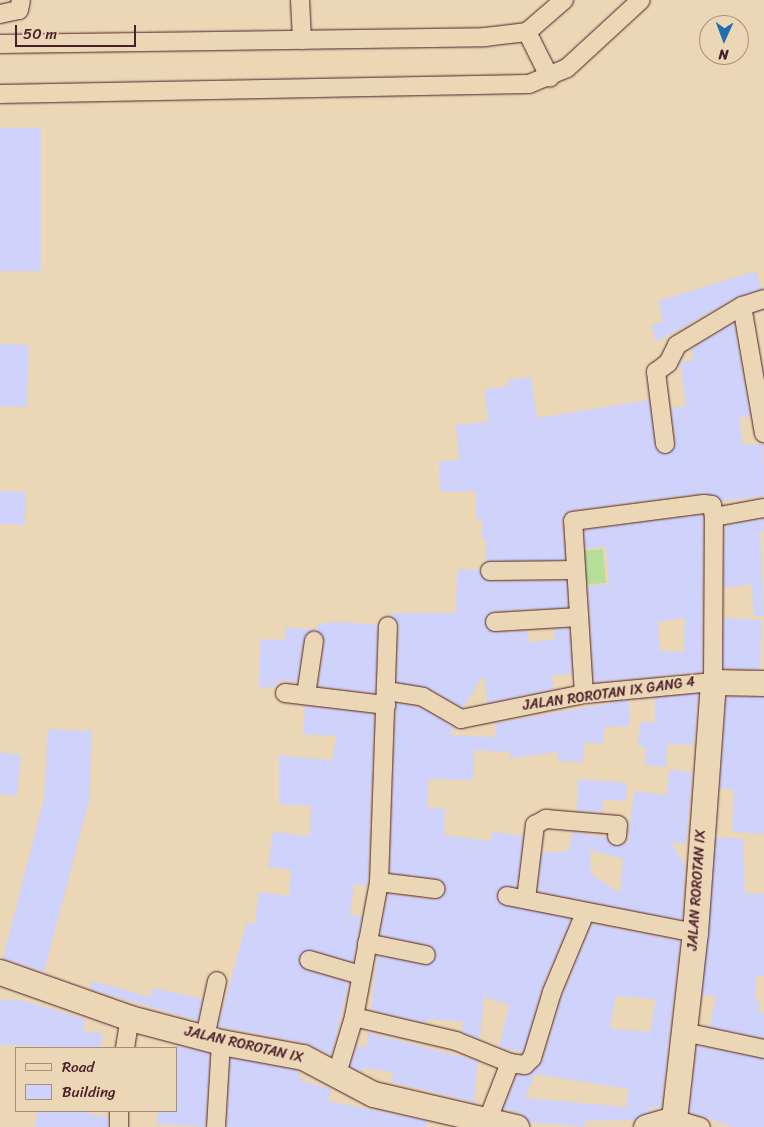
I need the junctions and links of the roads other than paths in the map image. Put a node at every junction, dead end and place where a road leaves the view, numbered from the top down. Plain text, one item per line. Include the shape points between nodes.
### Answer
1 (21, 0) edge
2 (300, 0) edge
3 (564, 0) edge
4 (641, 0) edge
5 (0, 14) edge
6 (527, 32) junction
7 (302, 40) junction
8 (0, 44) edge
9 (550, 78) junction
10 (0, 94) edge
11 (764, 299) edge
12 (742, 306) junction
13 (763, 407) edge
14 (764, 433) edge
15 (665, 444) dead end
16 (764, 508) edge
17 (714, 517) junction
18 (575, 570) junction
19 (490, 571) dead end
20 (578, 617) junction
21 (495, 622) dead end
22 (388, 626) dead end
23 (314, 641) dead end
24 (713, 682) junction
25 (764, 683) edge
26 (285, 693) dead end
27 (584, 694) junction
28 (306, 695) junction
29 (387, 698) junction
30 (618, 836) dead end
31 (379, 882) junction
32 (436, 889) dead end
33 (507, 896) dead end
34 (526, 899) junction
35 (585, 913) junction
36 (695, 933) junction
37 (367, 944) junction
38 (426, 955) dead end
39 (309, 960) dead end
40 (0, 972) edge
41 (360, 975) junction
42 (217, 980) dead end
43 (354, 1017) junction
44 (130, 1018) junction
45 (684, 1032) junction
46 (213, 1040) junction
47 (125, 1047) edge
48 (764, 1049) edge
49 (510, 1063) junction
50 (336, 1077) junction
51 (119, 1112) edge
52 (674, 1119) junction
53 (446, 1120) edge
54 (486, 1124) edge
55 (119, 1127) edge
56 (216, 1127) edge
57 (516, 1127) edge
58 (646, 1127) edge
59 (701, 1127) edge

1 - 5 street via 19,10
2 - 7 street
3 - 6 street
4 - 9 street via 596,45
6 - 7 street
6 - 9 street
7 - 8 street
9 - 10 street via 529,84
11 - 12 street
12 - 13 street
12 - 15 street via 678,345 668,363 656,372
13 - 14 street
16 - 17 street
17 - 18 street via 709,504 578,517 572,523
17 - 24 street, JALAN ROROTAN IX GANG 4
18 - 19 street
18 - 20 street
20 - 21 street
20 - 27 street
22 - 29 street
23 - 28 street
24 - 25 street
24 - 27 street, JALAN ROROTAN IX GANG 4
24 - 36 street, JALAN ROROTAN IX
26 - 28 street, JALAN ROROTAN IX GANG 4
27 - 29 street, JALAN ROROTAN IX GANG 4 via 461,719 422,697
28 - 29 street, JALAN ROROTAN IX GANG 4
29 - 31 street
30 - 34 street via 618,825 546,819 535,825
31 - 32 street
31 - 37 street
33 - 34 street
34 - 35 street
35 - 36 street
35 - 49 street via 552,992 532,1058 525,1065
36 - 45 street, JALAN ROROTAN IX
37 - 38 street
37 - 41 street
39 - 41 street
40 - 44 street, JALAN ROROTAN IX
41 - 43 street
42 - 46 street
43 - 49 street via 456,1041
43 - 50 street
44 - 46 street, JALAN ROROTAN IX
44 - 47 street
45 - 48 street
45 - 52 street, JALAN ROROTAN IX
46 - 50 street, JALAN ROROTAN IX via 303,1057
46 - 56 street
49 - 54 street
50 - 53 street, JALAN ROROTAN IX
51 - 55 street
52 - 58 street
52 - 59 street
53 - 54 street, JALAN ROROTAN IX
54 - 57 street, JALAN ROROTAN IX

